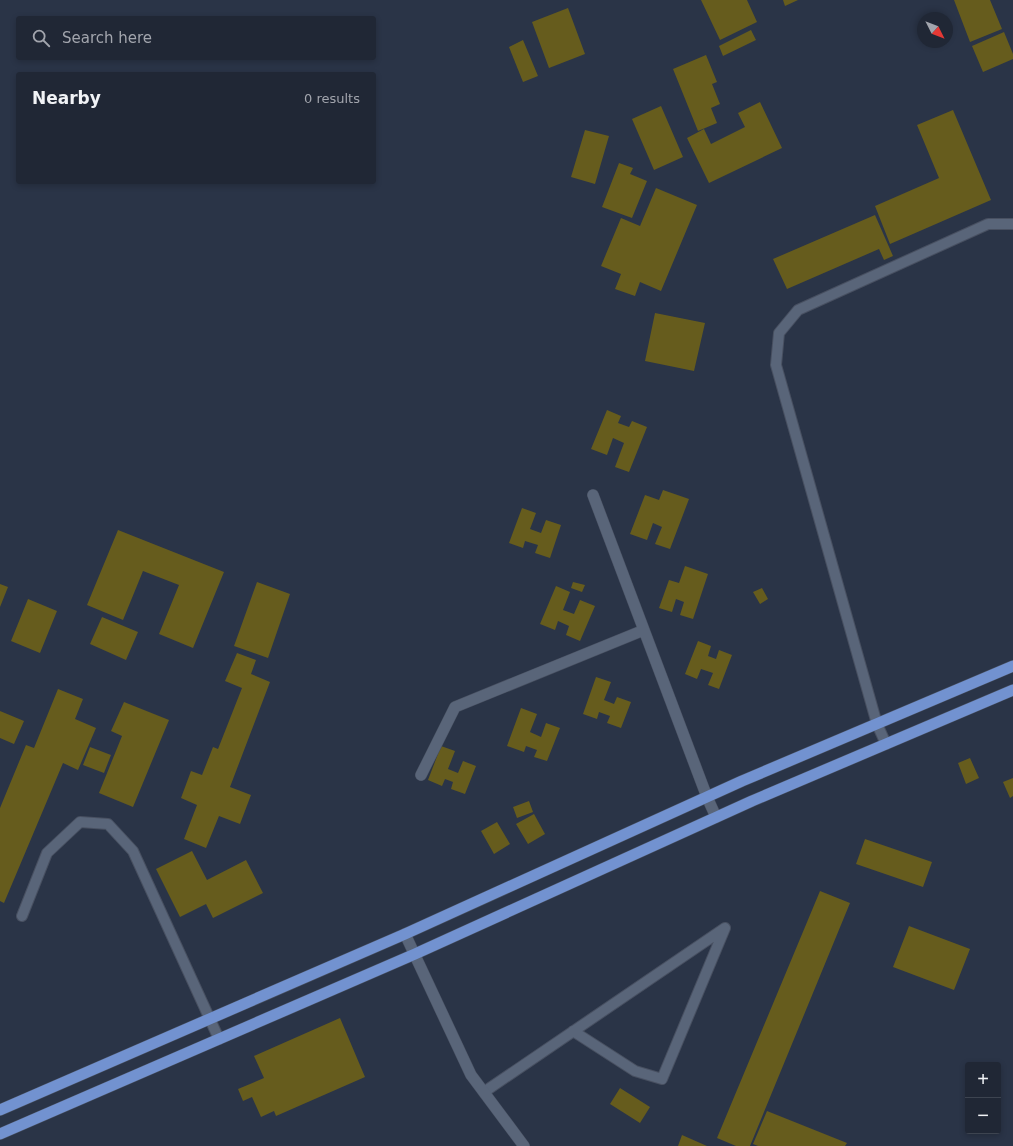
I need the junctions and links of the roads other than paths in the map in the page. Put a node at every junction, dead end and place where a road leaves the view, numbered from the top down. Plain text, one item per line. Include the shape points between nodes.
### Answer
1 (1013, 224) edge
2 (593, 495) dead end
3 (644, 630) junction
4 (1013, 666) edge
5 (1013, 690) edge
6 (877, 724) junction
7 (886, 744) junction
8 (421, 775) dead end
9 (707, 797) junction
10 (716, 817) junction
11 (22, 916) dead end
12 (405, 934) junction
13 (415, 954) junction
14 (211, 1018) junction
15 (573, 1031) junction
16 (219, 1039) junction
17 (484, 1092) junction
18 (0, 1110) edge
19 (0, 1134) edge
20 (524, 1146) edge

1 - 6 lane via 988,224 798,310 779,333 776,365
2 - 3 street
3 - 8 street via 455,707
3 - 9 street
4 - 6 highway
5 - 7 highway
6 - 7 lane
6 - 9 highway
7 - 10 highway
9 - 10 street
9 - 12 highway
10 - 13 highway
11 - 14 lane via 47,853 80,822 108,824 133,851
12 - 13 street
12 - 14 highway
13 - 16 highway
13 - 17 street via 471,1075
14 - 16 lane
14 - 18 highway
15 - 15 lane via 712,937 725,928 662,1079 635,1071
15 - 17 lane
16 - 19 highway
17 - 20 street

